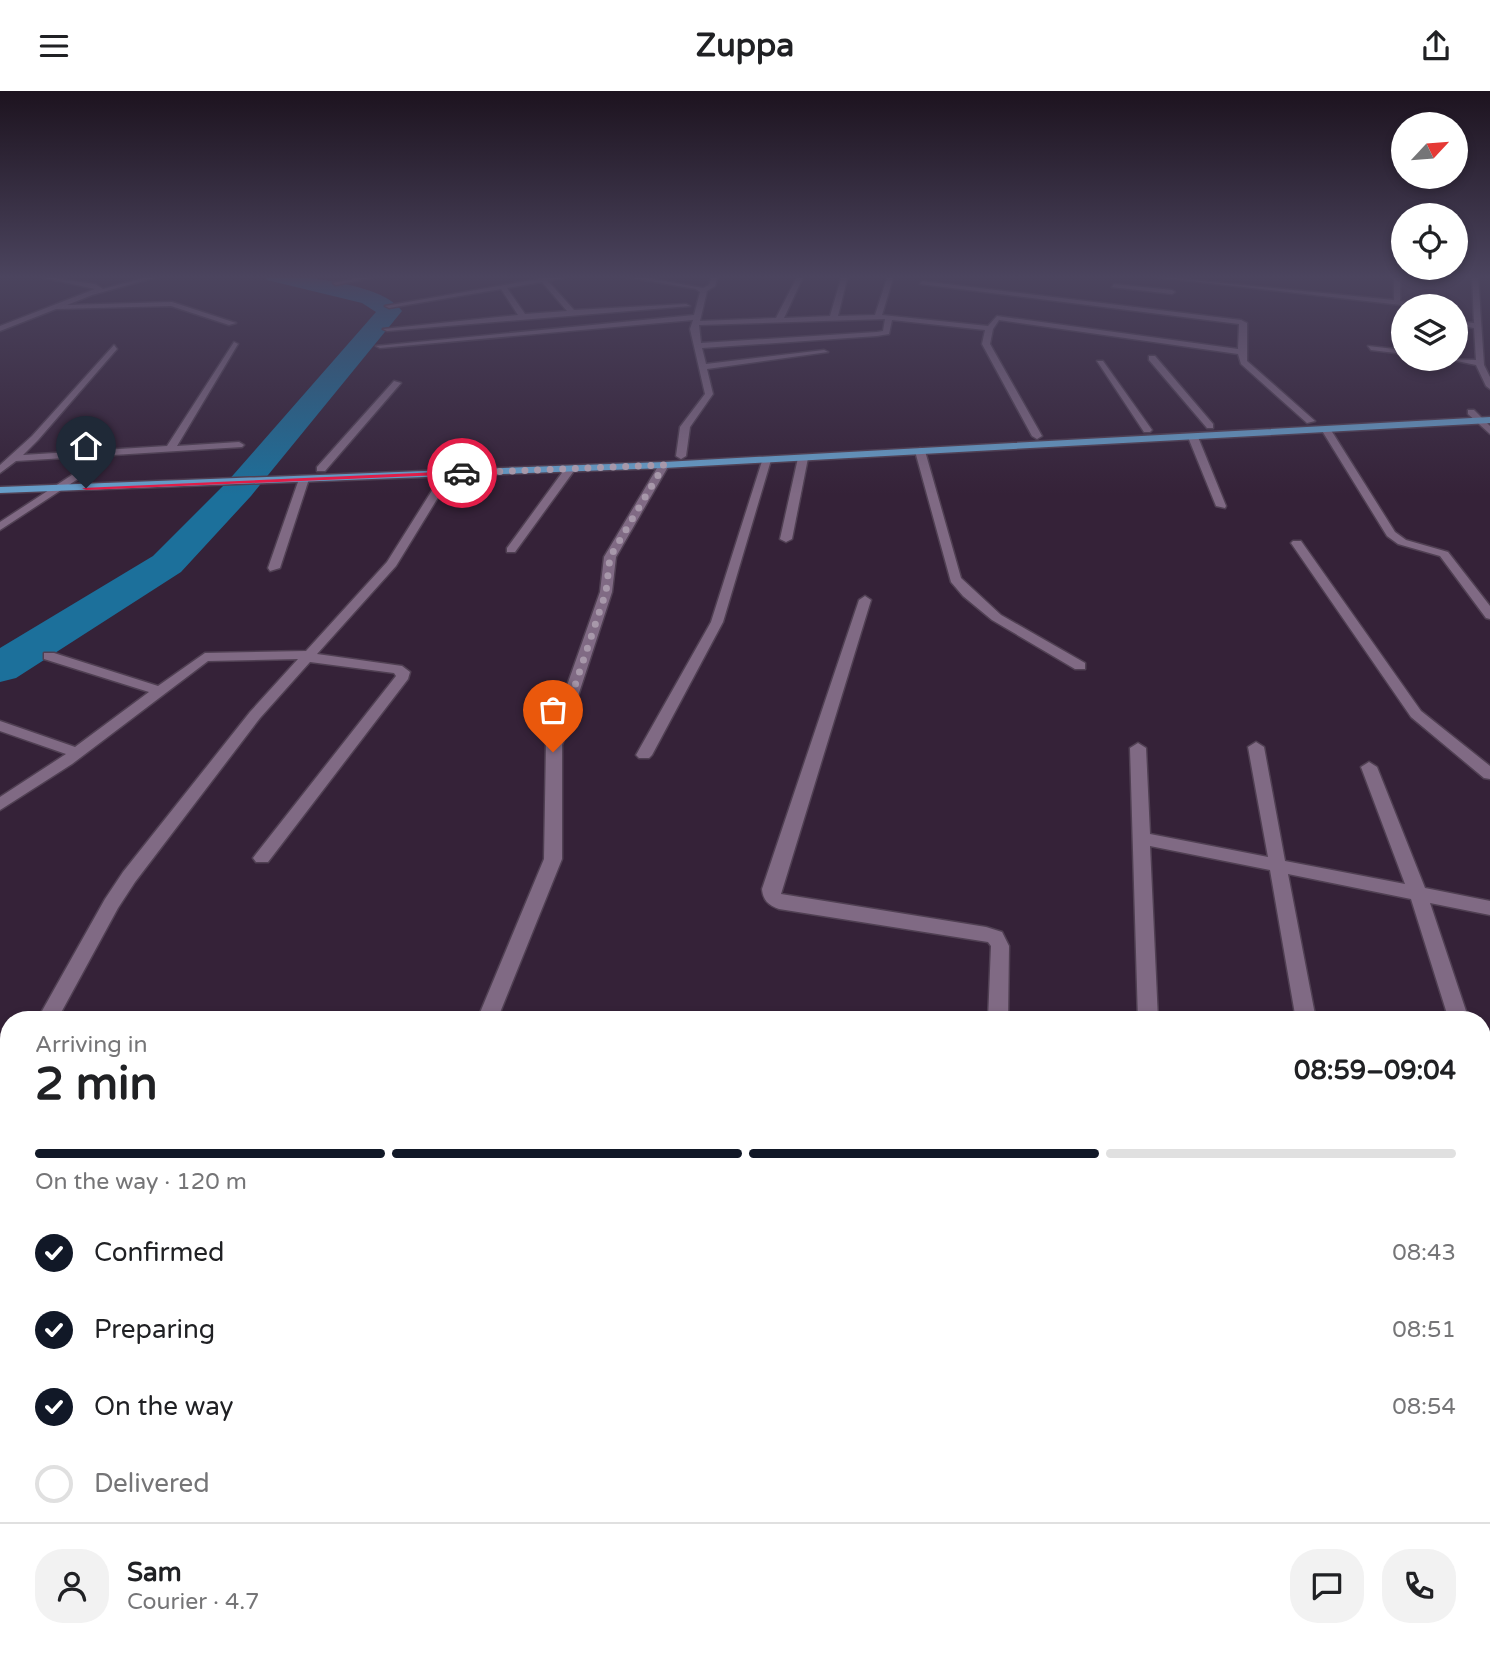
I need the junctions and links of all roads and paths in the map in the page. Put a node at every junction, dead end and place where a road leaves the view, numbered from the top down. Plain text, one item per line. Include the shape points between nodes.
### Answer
1 (113, 348) edge
2 (231, 348) edge
3 (699, 348) edge
4 (988, 348) edge
5 (1216, 348) edge
6 (1242, 348) edge
7 (1479, 348) edge
8 (824, 352) dead end
9 (1242, 352) junction
10 (1152, 358) dead end
11 (1468, 361) edge
12 (1100, 363) dead end
13 (1480, 363) junction
14 (704, 367) junction
15 (397, 383) dead end
16 (1490, 386) edge
17 (1490, 411) edge
18 (1471, 412) junction
19 (1485, 420) edge
20 (1310, 421) junction
21 (1210, 426) junction
22 (1326, 429) junction
23 (1147, 430) junction
24 (1490, 431) edge
25 (1037, 436) junction
26 (1193, 437) junction
27 (239, 445) dead end
28 (170, 449) junction
29 (920, 451) junction
30 (681, 456) junction
31 (803, 457) junction
32 (14, 458) junction
33 (766, 460) junction
34 (664, 465) junction
35 (571, 468) junction
36 (321, 469) junction
37 (0, 470) edge
38 (448, 473) junction
39 (76, 477) junction
40 (0, 479) edge
41 (304, 479) junction
42 (59, 489) junction
43 (0, 490) edge
44 (1221, 506) dead end
45 (2, 526) edge
46 (786, 538) dead end
47 (1297, 543) dead end
48 (511, 550) dead end
49 (274, 568) dead end
50 (865, 600) dead end
51 (1490, 615) edge
52 (49, 656) dead end
53 (309, 657) junction
54 (1080, 666) dead end
55 (159, 691) junction
56 (0, 726) edge
57 (1256, 747) dead end
58 (1138, 748) dead end
59 (77, 753) junction
60 (644, 755) dead end
61 (1370, 767) dead end
62 (1490, 774) edge
63 (0, 805) edge
64 (1141, 838) junction
65 (262, 858) dead end
66 (1276, 866) junction
67 (1418, 894) junction
68 (1490, 908) edge
69 (52, 1011) edge
70 (492, 1011) edge
71 (998, 1011) edge
72 (1148, 1011) edge
73 (1304, 1011) edge
74 (1456, 1011) edge

1 - 32 street
2 - 28 street
3 - 14 street
4 - 25 street
5 - 9 street
6 - 9 street
7 - 13 street
8 - 14 street
9 - 20 street via 1244,362
10 - 21 street
11 - 13 street
12 - 23 street
13 - 16 street
14 - 30 street via 709,394 685,427
15 - 36 street
17 - 18 main road
18 - 19 street
18 - 20 main road
19 - 22 main road
19 - 24 street
20 - 21 main road
21 - 23 main road
22 - 26 main road
22 - 51 street via 1391,534 1402,542 1444,554
23 - 25 main road
25 - 30 main road
26 - 29 main road
26 - 44 street
27 - 28 street
28 - 32 street
29 - 31 main road
29 - 54 street via 955,579 965,593
30 - 36 main road
31 - 33 main road
31 - 46 street
32 - 37 street
33 - 34 main road
33 - 60 street via 717,622
34 - 35 main road
34 - 70 street via 610,557 606,592 554,745 553,859
35 - 38 main road
35 - 48 street
36 - 39 main road
38 - 41 main road
38 - 53 street via 392,564
39 - 40 main road
39 - 42 street
41 - 42 main road
41 - 49 street
42 - 43 main road
42 - 45 street
47 - 62 street via 1416,714
50 - 71 street via 772,897 779,902 995,937 1000,946
52 - 55 street
53 - 55 street via 205,657
53 - 65 street via 397,669 403,676
53 - 69 street via 255,715 128,877
55 - 59 street
56 - 59 street
57 - 66 street
58 - 64 street
59 - 63 street
61 - 67 street
64 - 66 street
64 - 72 street
66 - 67 street
66 - 73 street
67 - 68 street
67 - 74 street

